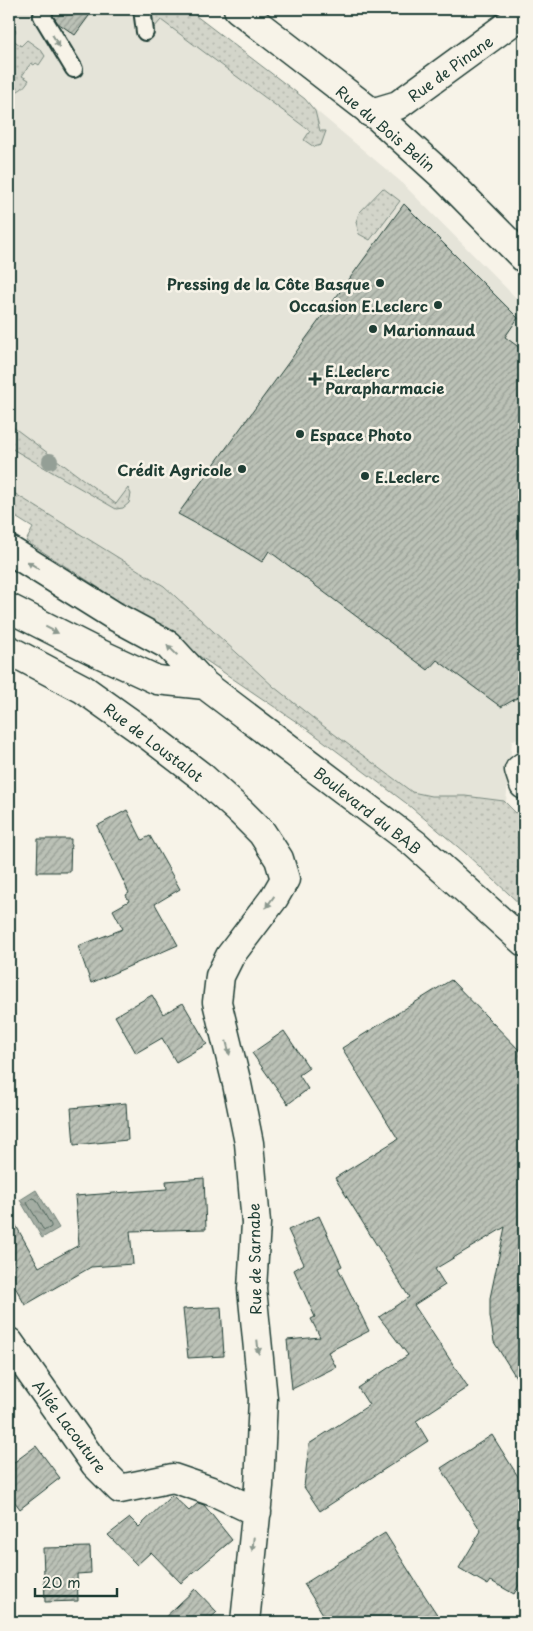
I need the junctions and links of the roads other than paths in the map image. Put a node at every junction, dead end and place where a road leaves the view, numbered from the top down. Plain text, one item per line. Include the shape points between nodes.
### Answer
1 (142, 9) edge
2 (238, 9) edge
3 (44, 12) dead end
4 (524, 13) edge
5 (145, 32) dead end
6 (74, 68) dead end
7 (371, 113) junction
8 (524, 258) edge
9 (9, 550) edge
10 (9, 608) edge
11 (9, 650) edge
12 (206, 685) junction
13 (278, 858) joint
14 (524, 942) edge
15 (9, 1342) edge
16 (257, 1512) junction
17 (245, 1622) edge

1 - 5 lane
2 - 7 street, Rue du Bois Belin
3 -> 6 lane via 42,16
4 - 7 street, Rue de Pinane via 398,105
7 - 8 street, Rue du Bois Belin via 444,177
12 -> 9 street, Boulevard du BAB via 168,645 116,617
10 -> 12 street via 157,680
11 - 13 street, Rue de Loustalot via 83,689 149,736 241,812 262,833
12 - 14 street, Boulevard du BAB via 414,844
13 -> 16 street, Rue de Sarnabe via 285,879 230,956 220,976 217,1002 249,1143 256,1223 252,1289 263,1399
15 - 16 street, Allée Lacouture via 95,1464 120,1488 173,1478 217,1493
16 -> 17 street, Rue de Sarnabe

